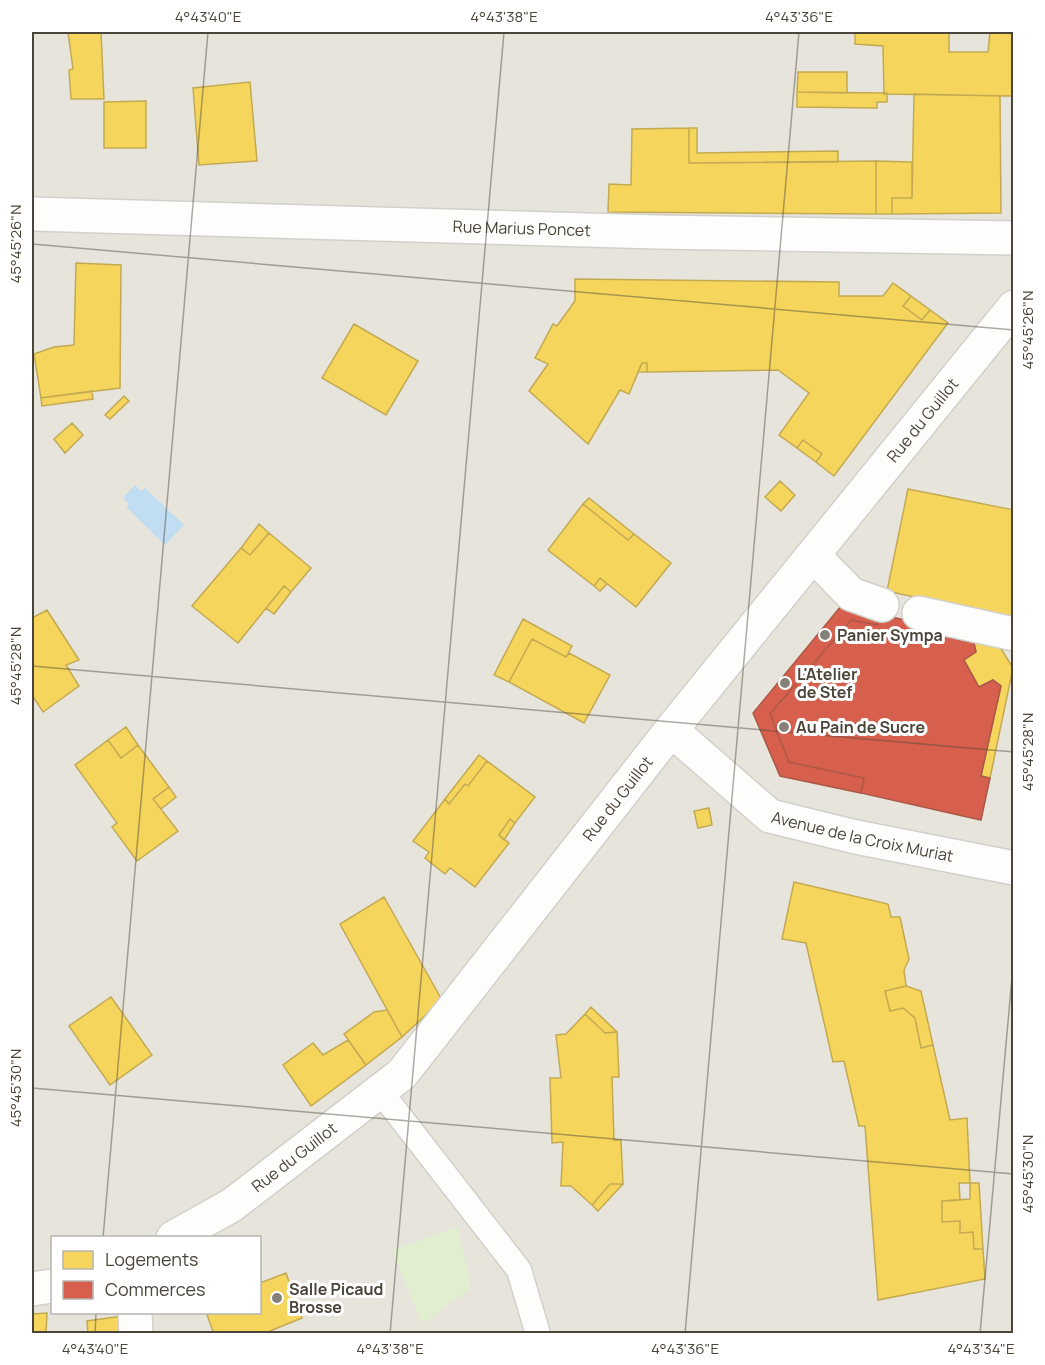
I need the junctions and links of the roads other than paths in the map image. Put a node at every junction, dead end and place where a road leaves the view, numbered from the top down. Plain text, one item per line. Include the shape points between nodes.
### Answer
1 (32, 214) edge
2 (1014, 238) edge
3 (1014, 307) edge
4 (813, 555) junction
5 (882, 604) dead end
6 (919, 613) dead end
7 (1014, 634) edge
8 (671, 730) junction
9 (1014, 868) edge
10 (380, 1091) junction
11 (177, 1236) edge
12 (51, 1286) edge
13 (32, 1288) edge
14 (135, 1314) edge
15 (136, 1334) edge
16 (538, 1334) edge

1 - 2 street, Rue Marius Poncet
3 - 4 street, Rue du Guillot
4 - 5 street via 851,594
4 - 8 street, Rue du Guillot
6 - 7 street
8 - 9 street, Avenue de la Croix Muriat via 770,816
8 - 10 street, Rue du Guillot via 402,1074
10 - 11 street, Rue du Guillot via 232,1205
10 - 16 lane via 519,1270
12 - 13 street
14 - 15 street

